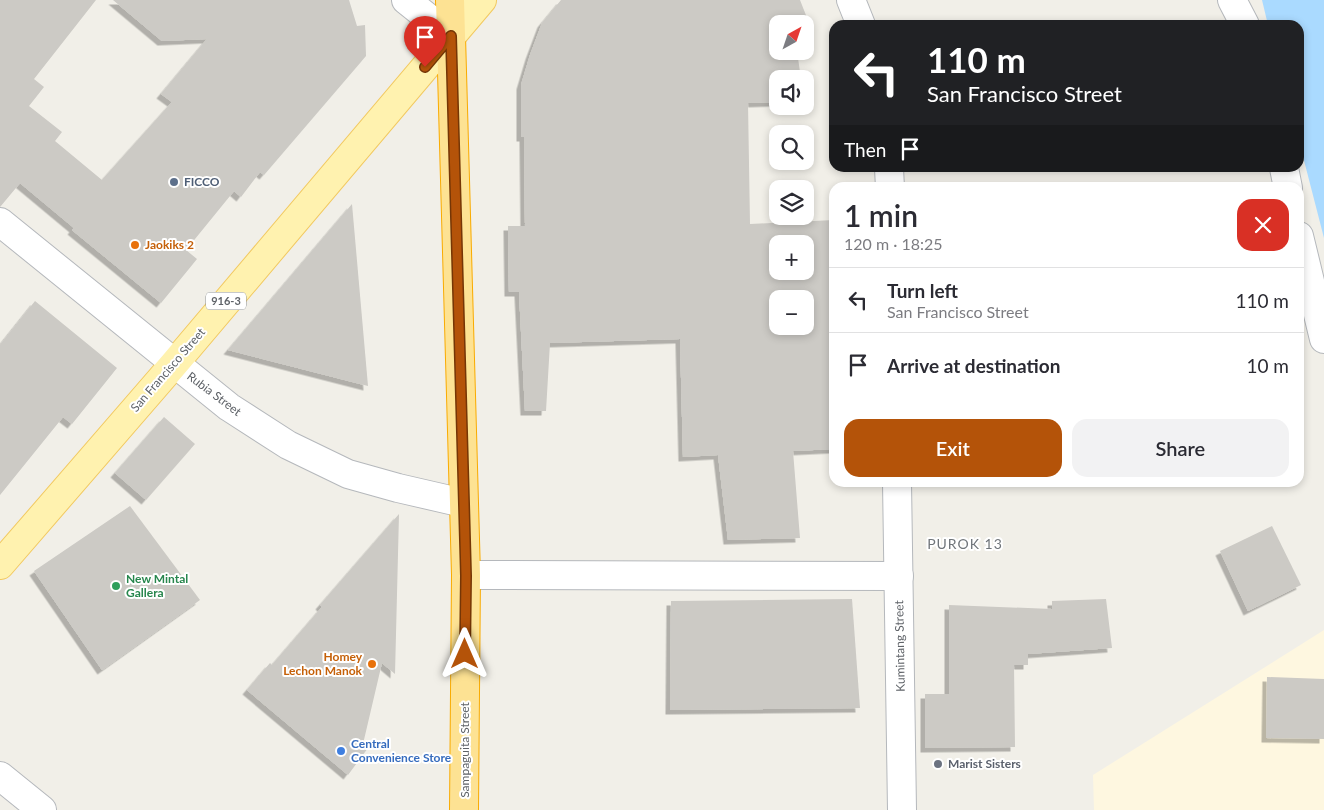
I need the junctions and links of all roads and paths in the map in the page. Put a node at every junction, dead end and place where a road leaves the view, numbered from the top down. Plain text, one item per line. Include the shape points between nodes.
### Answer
1 (406, 0) edge
2 (450, 0) edge
3 (482, 0) edge
4 (851, 0) edge
5 (1232, 0) edge
6 (858, 20) edge
7 (1242, 20) edge
8 (451, 36) junction
9 (0, 222) edge
10 (1304, 257) edge
11 (1324, 339) edge
12 (174, 364) junction
13 (897, 487) edge
14 (463, 504) junction
15 (0, 565) edge
16 (466, 576) junction
17 (899, 576) junction
18 (0, 776) edge
19 (42, 810) edge
20 (464, 810) edge
21 (902, 810) edge

1 - 8 street
2 - 8 highway, Sampaguita Street
3 - 8 main road, San Francisco Street
4 - 6 street
5 - 7 street
8 - 12 main road, San Francisco Street / 916-3
8 - 14 highway, Sampaguita Street
9 - 12 street, Rubia Street
10 - 11 street
12 - 14 street, Rubia Street via 229,407 288,445 348,474
12 - 15 main road, San Francisco Street / 916-3
13 - 17 street, Kumintang Street
14 - 16 highway, Sampaguita Street
16 - 17 street
16 - 20 highway, Sampaguita Street
17 - 21 street, Kumintang Street
18 - 19 street

